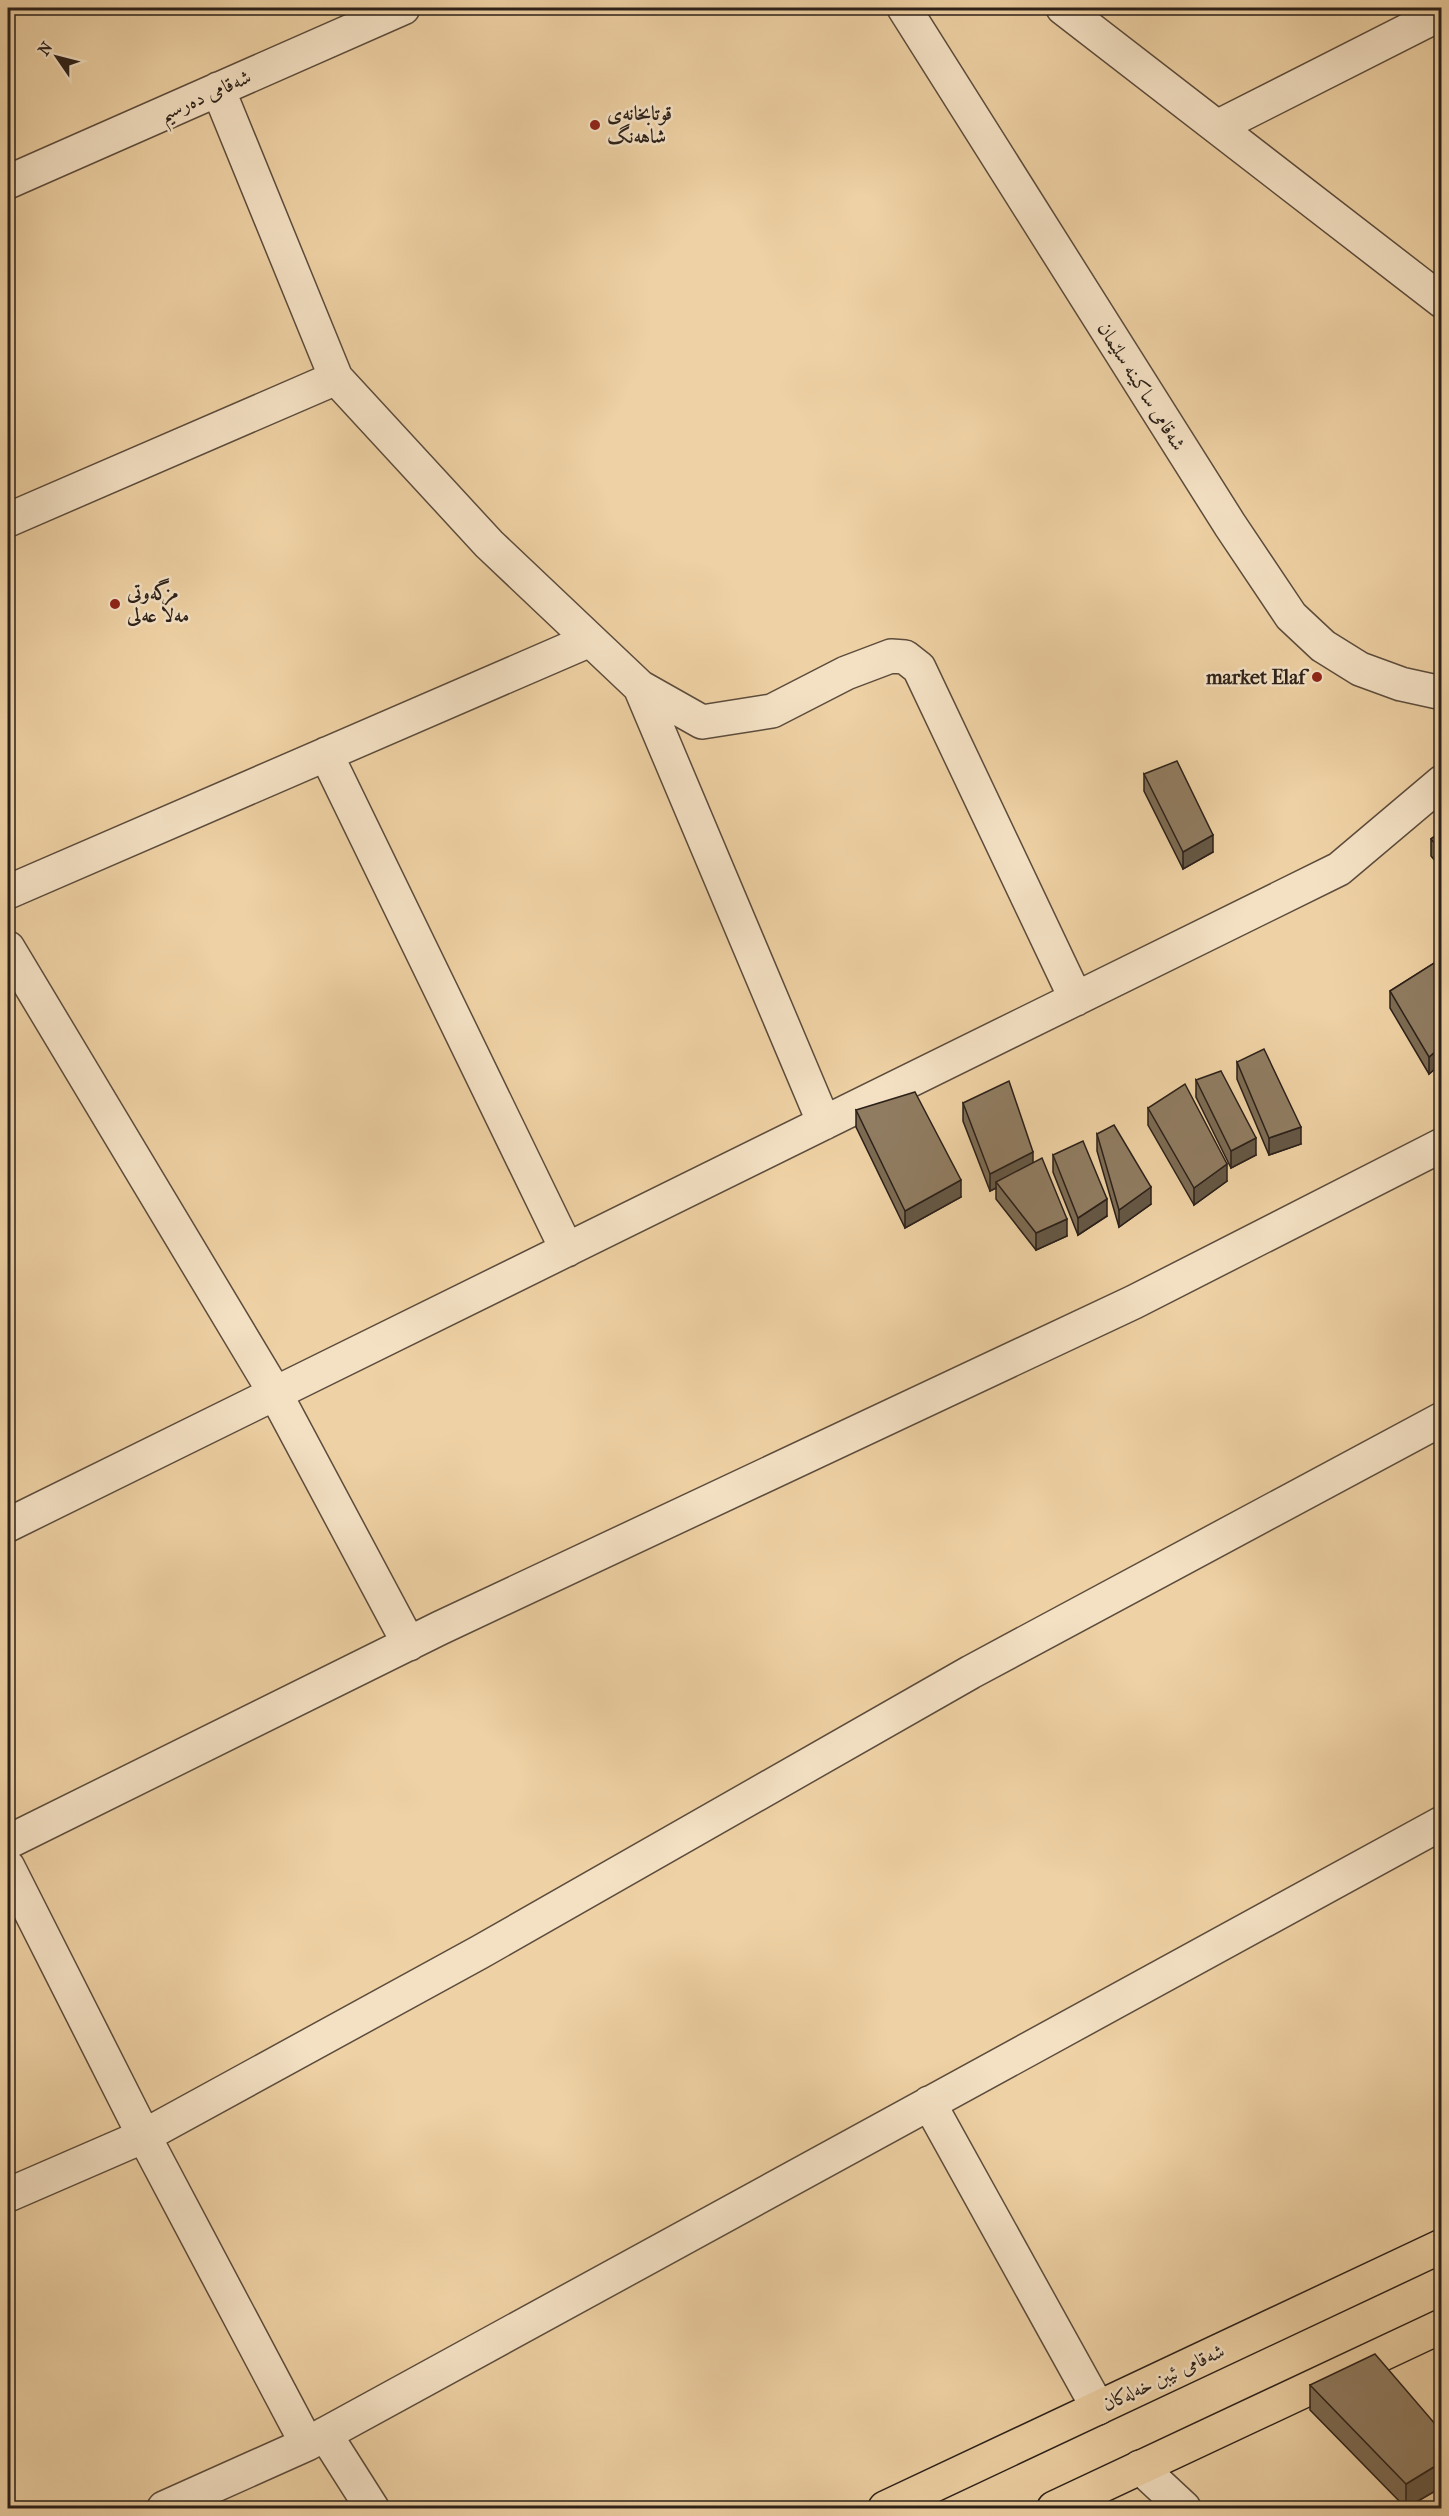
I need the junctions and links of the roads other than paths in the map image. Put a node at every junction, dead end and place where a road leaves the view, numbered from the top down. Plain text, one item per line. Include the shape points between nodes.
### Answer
1 (403, 8) edge
2 (904, 8) edge
3 (1063, 8) edge
4 (1442, 13) edge
5 (218, 89) junction
6 (1217, 127) junction
7 (8, 182) edge
8 (1442, 301) edge
9 (336, 378) junction
10 (8, 520) edge
11 (590, 640) junction
12 (640, 687) junction
13 (1442, 693) edge
14 (326, 754) junction
15 (1442, 782) edge
16 (8, 892) edge
17 (8, 948) edge
18 (1076, 999) junction
19 (824, 1123) junction
20 (1442, 1145) edge
21 (567, 1250) junction
22 (275, 1393) junction
23 (1442, 1419) edge
24 (8, 1525) edge
25 (409, 1644) junction
26 (1442, 1823) edge
27 (8, 1842) edge
28 (8, 1867) edge
29 (929, 2103) junction
30 (144, 2136) junction
31 (8, 2195) edge
32 (1442, 2246) edge
33 (1442, 2326) edge
34 (1098, 2408) junction
35 (316, 2439) junction
36 (1140, 2467) junction
37 (164, 2508) edge
38 (372, 2508) edge
39 (885, 2508) edge
40 (1054, 2508) edge
41 (1184, 2508) edge

1 - 5 street, شەقامی دەرسیم
2 - 13 street, شەقامی ساکینە سلێمان via 1291,616 1323,646 1360,669
3 - 6 street
4 - 6 street
5 - 7 street, شەقامی دەرسیم
5 - 9 street
6 - 8 street
9 - 10 street
9 - 11 street via 489,544
11 - 12 street
11 - 14 street
12 - 18 street via 702,722 772,711 846,673 891,656 905,657 914,663
12 - 19 street
14 - 16 street
14 - 21 street
15 - 18 street via 1339,869
17 - 22 street
18 - 19 street
19 - 21 street
20 - 25 street via 1134,1302
21 - 22 street
22 - 24 street
22 - 25 street
23 - 30 street via 970,1672 480,1952
25 - 27 street
26 - 29 street
28 - 30 street
29 - 34 street
29 - 35 street
30 - 31 street
30 - 35 street
32 - 34 main road, شەقامی ئیبن خەلەکان
33 - 36 main road
34 - 39 main road, شەقامی ئیبن خەلەکان
35 - 37 street
35 - 38 street
36 - 40 main road
36 - 41 street

